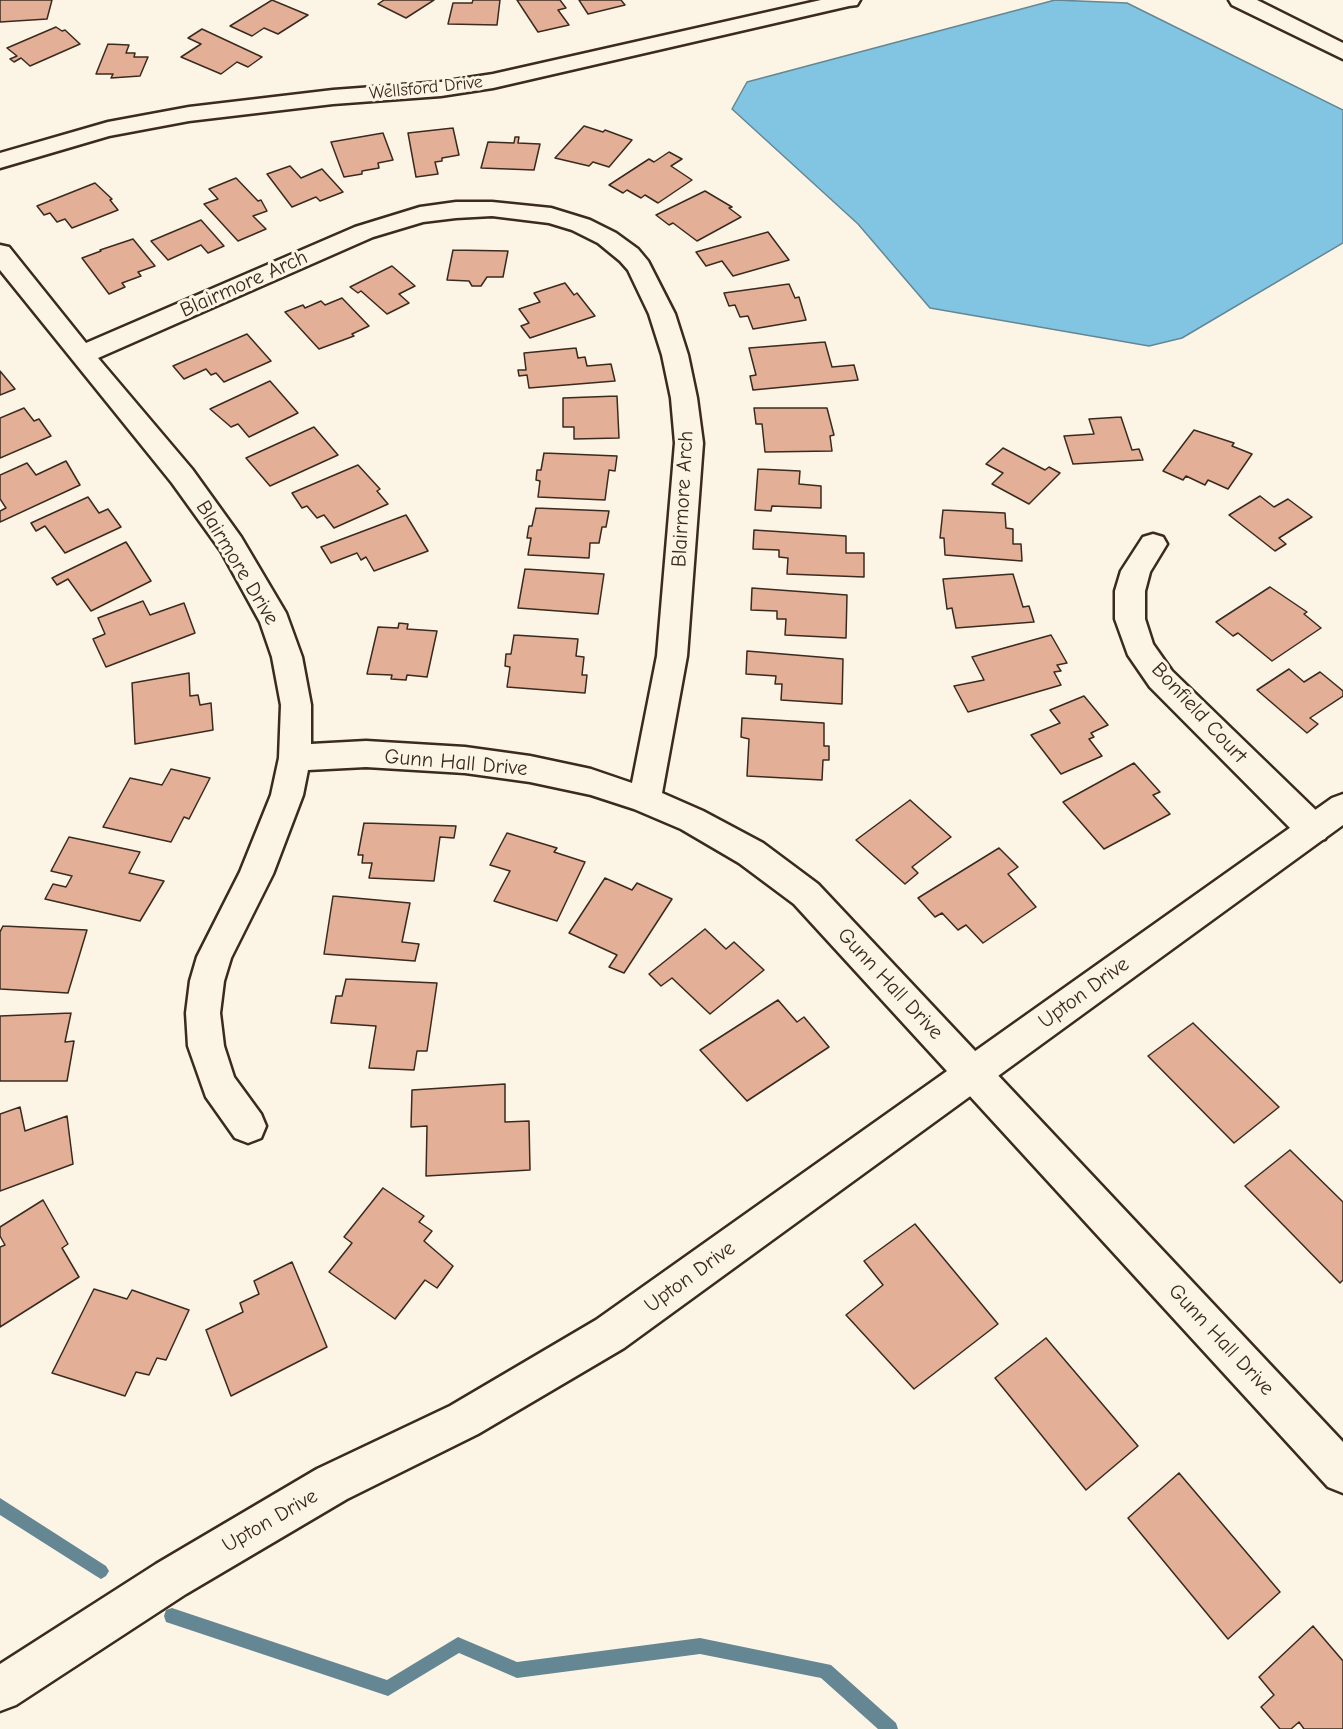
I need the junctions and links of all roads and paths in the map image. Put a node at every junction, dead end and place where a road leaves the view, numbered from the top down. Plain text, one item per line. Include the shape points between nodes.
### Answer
1 (849, 0) edge
2 (1240, 0) edge
3 (1343, 52) edge
4 (0, 161) edge
5 (0, 253) edge
6 (81, 355) junction
7 (1153, 544) dead end
8 (295, 758) junction
9 (645, 800) junction
10 (1343, 807) edge
11 (1312, 829) junction
12 (974, 1072) junction
13 (248, 1126) dead end
14 (1343, 1472) edge
15 (0, 1689) edge

1 - 4 street, Wellsford Drive via 493,81 189,114 108,129
2 - 3 street
5 - 6 street, Blairmore Drive
6 - 8 street, Blairmore Drive via 182,476 231,544 274,621 287,657 296,705
6 - 9 street, Blairmore Arch via 364,232 420,215 492,209 551,216 607,238 629,255 662,314 684,398 689,443 672,656
7 - 11 street, Bonfield Court via 1136,571 1130,591 1130,619 1139,647 1161,679
8 - 9 street, Gunn Hall Drive via 366,754 465,760 591,782
8 - 13 street, Blairmore Drive via 286,795 256,874 214,957 207,981 203,1013 206,1046 219,1085
9 - 12 street, Gunn Hall Drive via 692,820 751,853 806,894
10 - 11 street, Upton Drive
11 - 12 street, Upton Drive
12 - 14 street, Gunn Hall Drive
12 - 15 street, Upton Drive via 610,1334 464,1420 312,1496 171,1579

